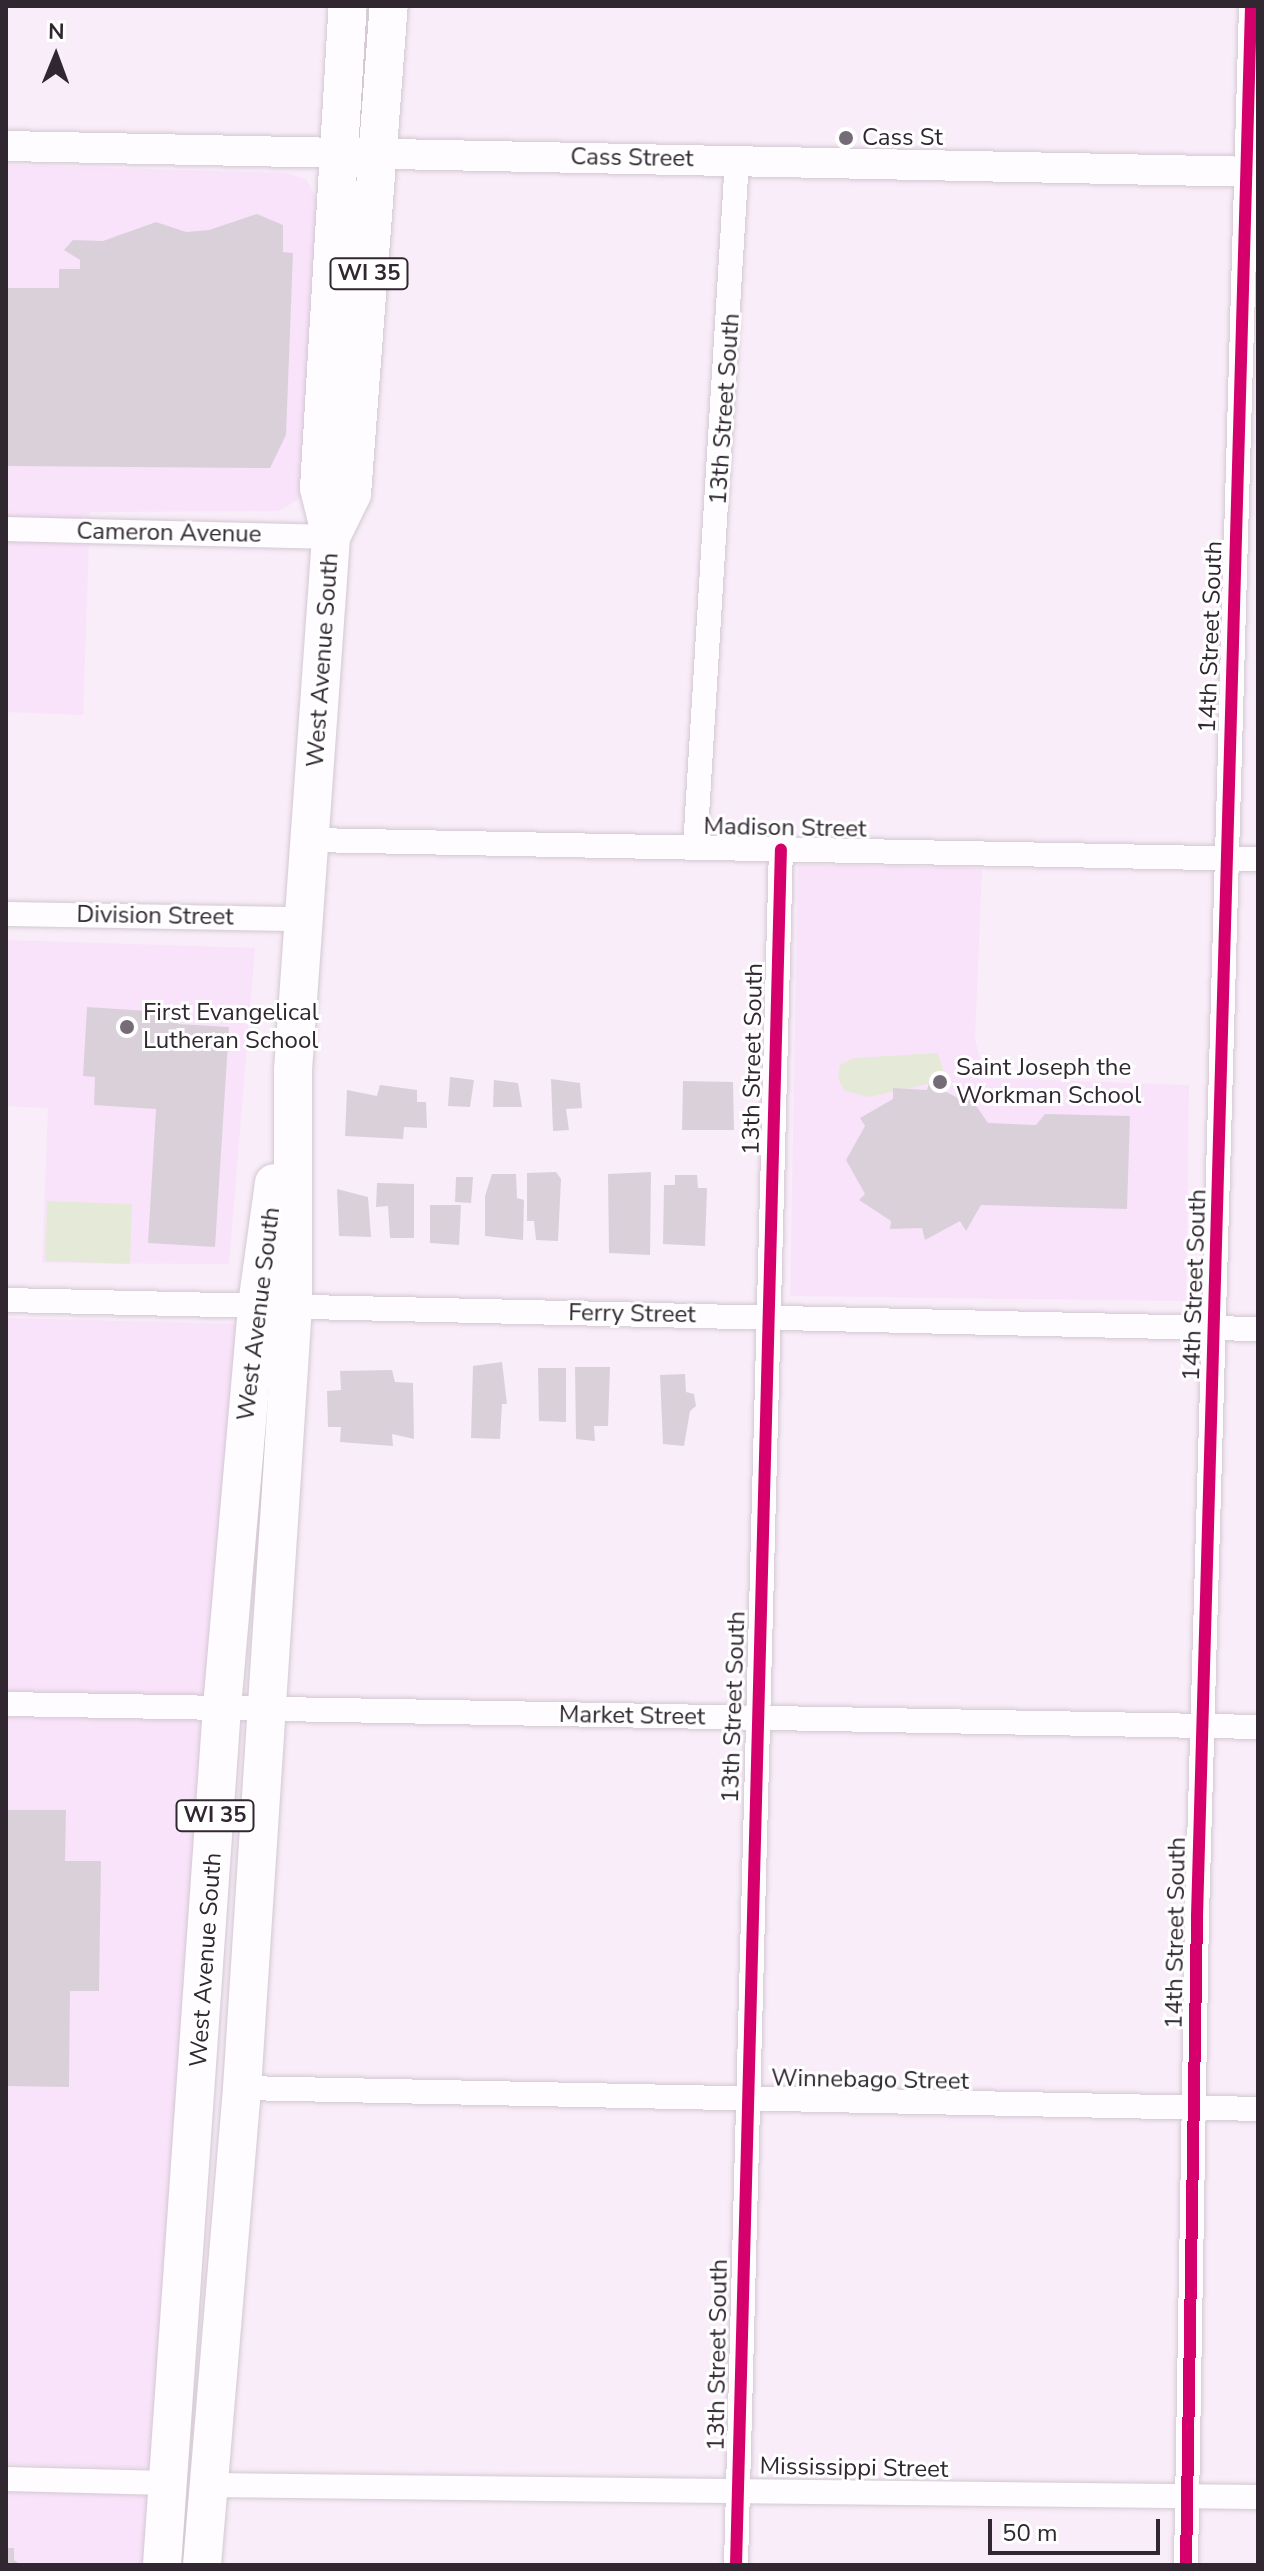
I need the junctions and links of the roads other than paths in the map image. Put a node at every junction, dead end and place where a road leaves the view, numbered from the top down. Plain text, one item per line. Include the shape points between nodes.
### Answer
1 (348, 6) edge
2 (389, 6) edge
3 (1251, 6) edge
4 (6, 146) edge
5 (336, 152) junction
6 (378, 152) junction
7 (737, 160) junction
8 (1252, 172) edge
9 (6, 529) edge
10 (331, 537) junction
11 (311, 840) junction
12 (695, 848) junction
13 (781, 850) junction
14 (1226, 859) junction
15 (1258, 859) edge
16 (6, 914) edge
17 (305, 919) junction
18 (6, 1300) edge
19 (275, 1305) junction
20 (768, 1318) junction
21 (1215, 1328) junction
22 (1258, 1329) edge
23 (6, 1704) edge
24 (222, 1707) junction
25 (266, 1707) junction
26 (754, 1719) junction
27 (1203, 1727) junction
28 (1258, 1727) edge
29 (242, 2088) junction
30 (744, 2100) junction
31 (1194, 2108) junction
32 (1258, 2109) edge
33 (6, 2479) edge
34 (168, 2483) junction
35 (209, 2485) junction
36 (736, 2488) junction
37 (1188, 2495) junction
38 (1258, 2497) edge
39 (162, 2565) edge
40 (202, 2565) edge
41 (736, 2565) edge
42 (1186, 2565) edge

1 - 5 main road, West Avenue South / WI 35
2 - 6 main road, West Avenue South / WI 35
3 - 8 street, 14th Street South
4 - 5 street, Cass Street
5 - 6 street, Cass Street
5 - 10 main road, West Avenue South / WI 35 via 319,488
6 - 7 street, Cass Street
6 - 10 main road, West Avenue South / WI 35 via 352,494
7 - 8 street, Cass Street
7 - 12 street, 13th Street South
8 - 14 street, 14th Street South
9 - 10 street, Cameron Avenue
10 - 11 main road, West Avenue South / WI 35
11 - 12 street, Madison Street
11 - 17 main road, West Avenue South / WI 35
12 - 13 street, Madison Street
13 - 14 street, Madison Street
13 - 20 street, 13th Street South
14 - 15 street, Madison Street
14 - 21 street, 14th Street South
16 - 17 street, Division Street
17 - 19 main road, West Avenue South / WI 35
18 - 19 street, Ferry Street
19 - 20 street, Ferry Street
19 - 24 main road, West Avenue South / WI 35
19 - 25 main road, West Avenue South / WI 35
20 - 21 street, Ferry Street
20 - 26 street, 13th Street South
21 - 22 street, Ferry Street
21 - 27 street, 14th Street South
23 - 24 street, Market Street
24 - 25 street, Market Street
24 - 34 main road, West Avenue South / WI 35
25 - 26 street, Market Street
25 - 29 main road, West Avenue South / WI 35
26 - 27 street, Market Street
26 - 30 street, 13th Street South
27 - 28 street, Market Street
27 - 31 street, 14th Street South
29 - 30 street, Winnebago Street
29 - 35 main road, West Avenue South / WI 35
30 - 31 street, Winnebago Street
30 - 36 street, 13th Street South
31 - 32 street, Winnebago Street
31 - 37 street, 14th Street South
33 - 34 street
34 - 39 main road, West Avenue South / WI 35
35 - 36 street, Mississippi Street
35 - 40 main road, West Avenue South / WI 35
36 - 37 street, Mississippi Street
36 - 41 street, 13th Street South
37 - 38 street, Mississippi Street
37 - 42 street, 14th Street South

